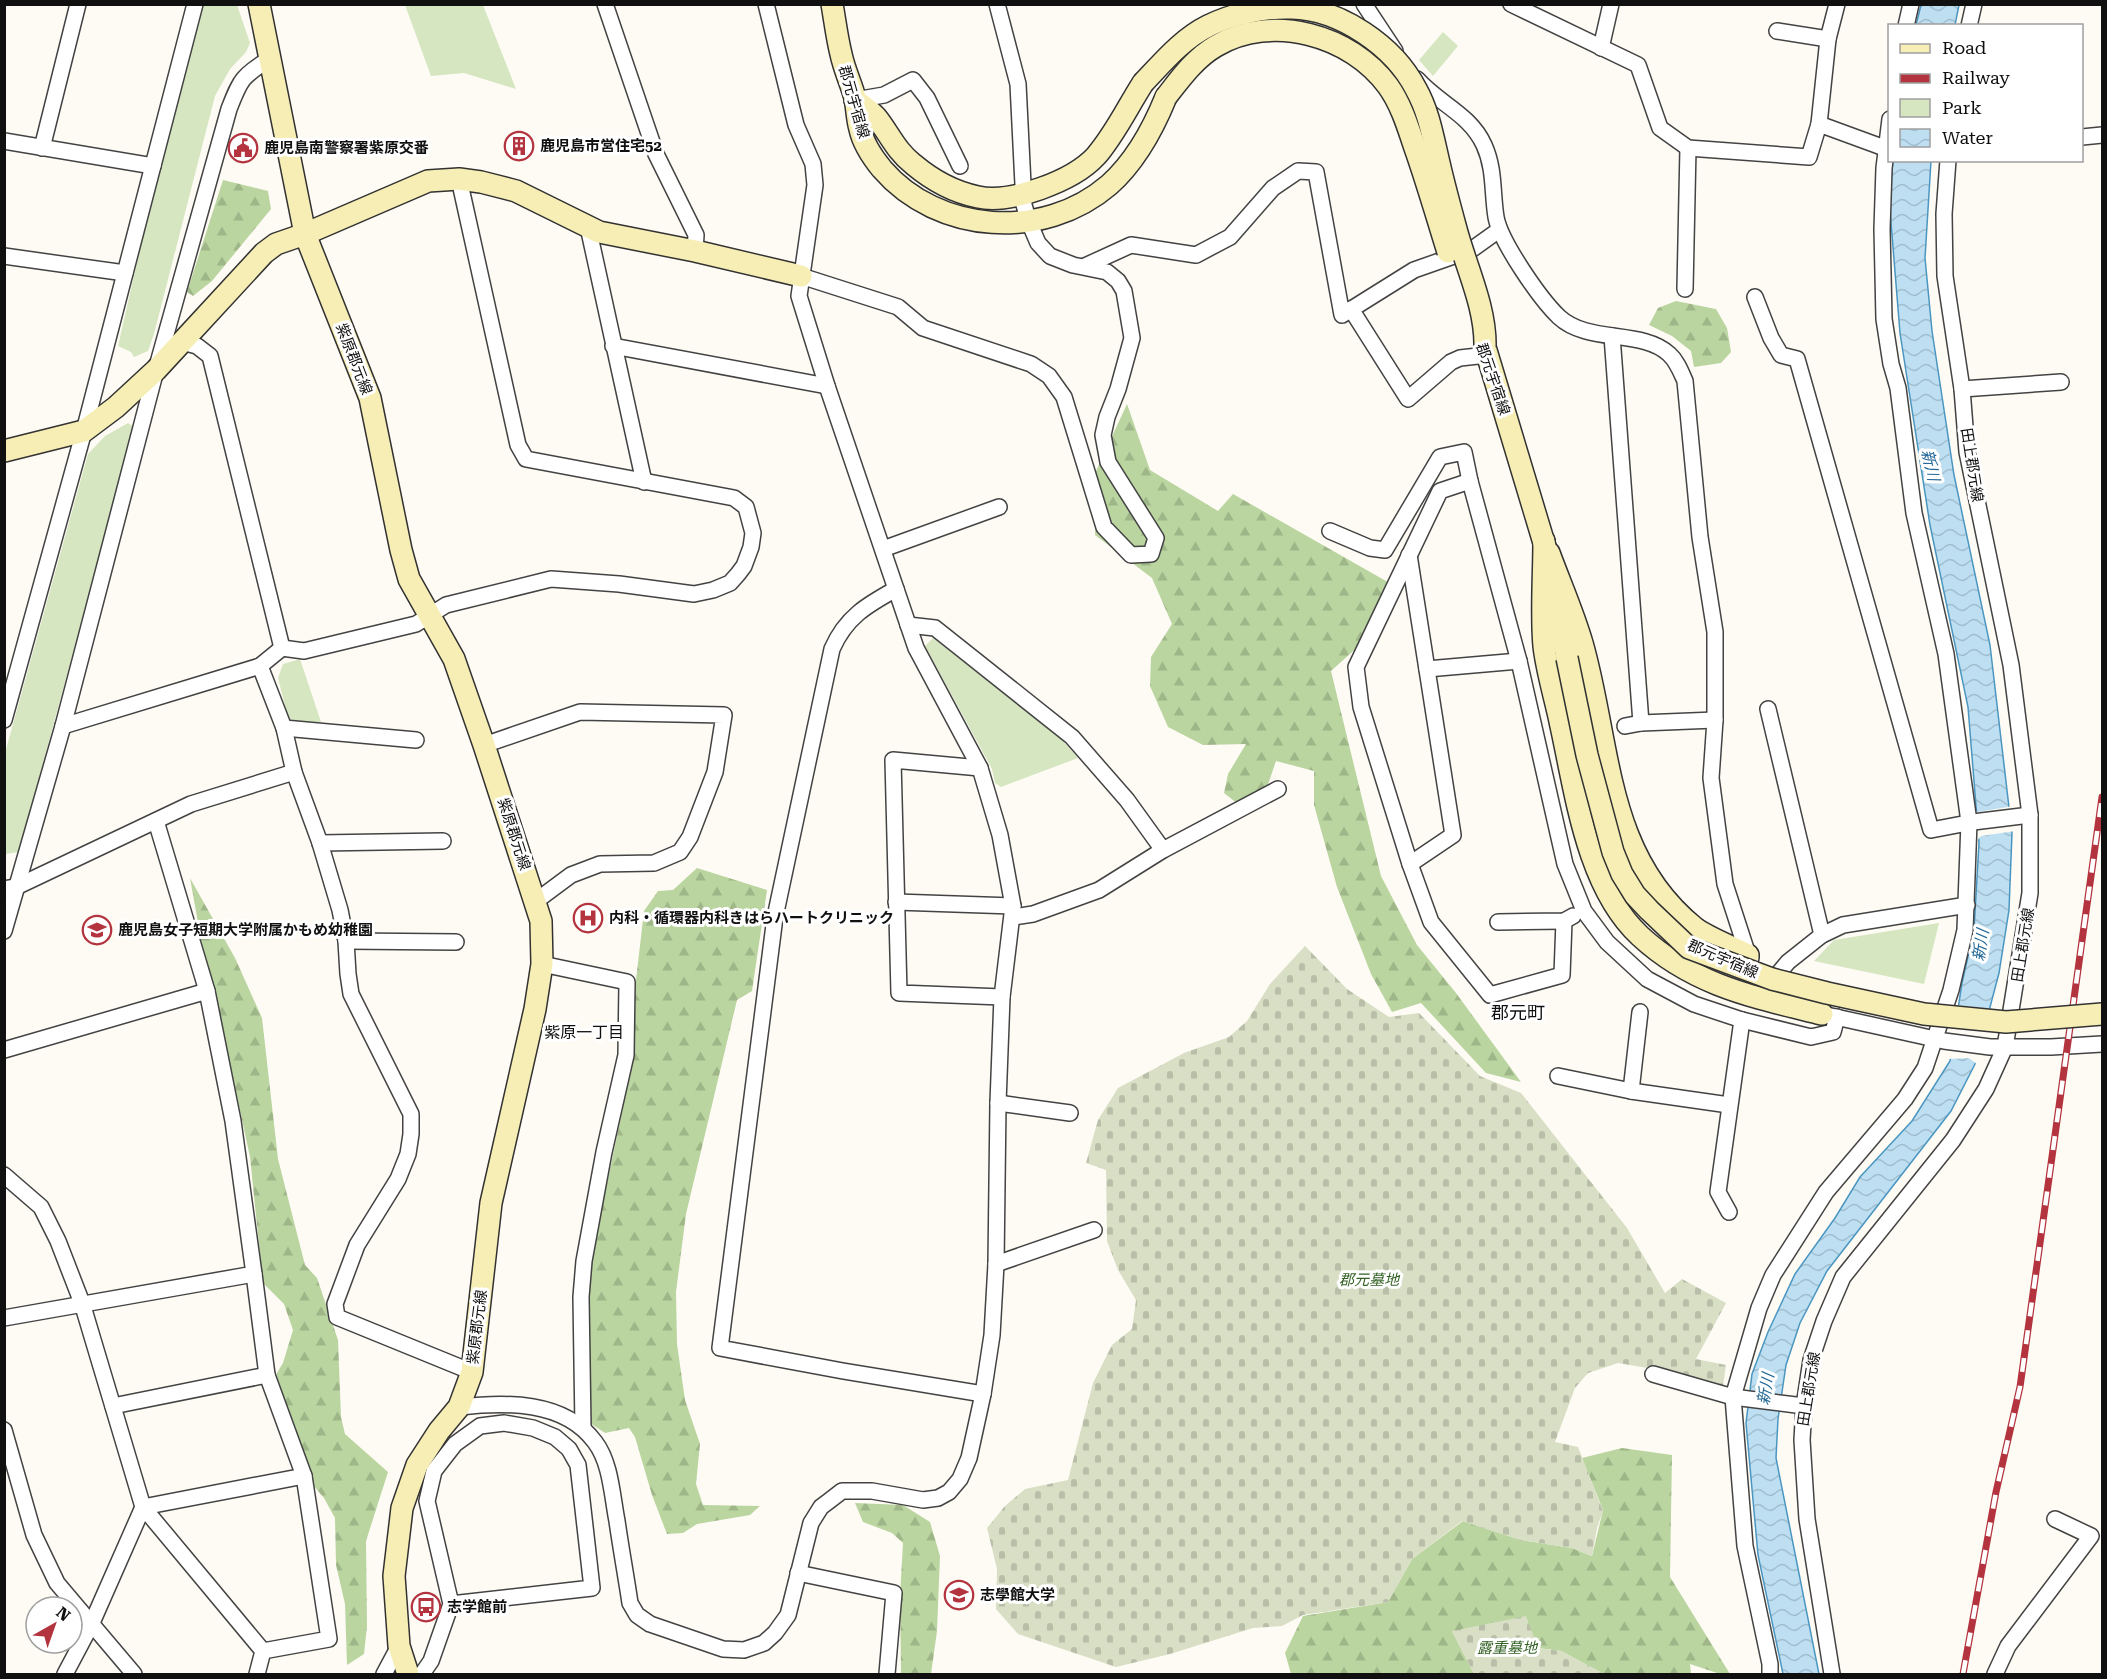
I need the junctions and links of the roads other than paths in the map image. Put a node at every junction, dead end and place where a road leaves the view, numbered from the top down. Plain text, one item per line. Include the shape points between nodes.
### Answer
1 (78, 4) edge
2 (195, 4) edge
3 (259, 4) edge
4 (605, 4) edge
5 (766, 4) edge
6 (832, 4) edge
7 (997, 4) edge
8 (1311, 4) edge
9 (1364, 4) edge
10 (1511, 4) edge
11 (1611, 4) edge
12 (1837, 4) edge
13 (1911, 4) edge
14 (1974, 4) edge
15 (1906, 24) edge
16 (1969, 24) edge
17 (1777, 32) dead end
18 (1828, 39) junction
19 (1601, 48) junction
20 (269, 59) junction
21 (1404, 64) junction
22 (855, 100) junction
23 (1819, 124) junction
24 (2103, 135) edge
25 (2083, 138) edge
26 (4, 141) edge
27 (42, 148) junction
28 (1688, 148) junction
29 (1888, 149) edge
30 (1948, 162) edge
31 (153, 166) junction
32 (960, 166) dead end
33 (459, 179) junction
34 (1024, 192) junction
35 (1029, 222) junction
36 (588, 227) junction
37 (1499, 231) junction
38 (305, 234) junction
39 (695, 251) junction
40 (5, 258) edge
41 (1085, 266) junction
42 (125, 273) junction
43 (801, 276) junction
44 (1685, 289) dead end
45 (1755, 297) dead end
46 (1351, 309) junction
47 (1612, 336) junction
48 (182, 342) junction
49 (613, 346) junction
50 (1486, 351) junction
51 (156, 370) junction
52 (2061, 382) dead end
53 (827, 386) junction
54 (1962, 389) junction
55 (84, 431) junction
56 (4, 451) edge
57 (1470, 481) junction
58 (644, 482) junction
59 (999, 507) dead end
60 (1330, 531) dead end
61 (1544, 541) junction
62 (883, 549) junction
63 (1409, 555) junction
64 (897, 590) junction
65 (430, 615) junction
66 (908, 625) junction
67 (282, 648) junction
68 (1519, 661) junction
69 (260, 666) junction
70 (1427, 669) junction
71 (1768, 710) dead end
72 (4, 720) edge
73 (1715, 720) junction
74 (1641, 723) junction
75 (63, 726) junction
76 (1625, 726) dead end
77 (284, 728) junction
78 (416, 740) dead end
79 (484, 745) junction
80 (980, 768) junction
81 (294, 772) junction
82 (1278, 789) dead end
83 (2030, 815) junction
84 (156, 821) junction
85 (1971, 822) junction
86 (443, 842) dead end
87 (320, 843) junction
88 (1162, 850) junction
89 (1410, 864) junction
90 (10, 888) edge
91 (536, 901) junction
92 (896, 902) junction
93 (1966, 905) junction
94 (1584, 911) junction
95 (1013, 912) junction
96 (1564, 921) junction
97 (1498, 922) dead end
98 (4, 931) edge
99 (1822, 935) junction
100 (346, 941) junction
101 (456, 942) dead end
102 (1748, 955) junction
103 (542, 964) junction
104 (1773, 980) junction
105 (207, 991) junction
106 (1002, 997) junction
107 (1640, 1012) dead end
108 (2103, 1014) edge
109 (1829, 1016) junction
110 (1742, 1020) junction
111 (1939, 1040) junction
112 (2103, 1044) edge
113 (1998, 1047) junction
114 (4, 1050) edge
115 (1558, 1076) dead end
116 (1631, 1091) junction
117 (998, 1103) junction
118 (1730, 1105) junction
119 (1070, 1113) dead end
120 (4, 1175) edge
121 (1729, 1212) dead end
122 (1094, 1230) dead end
123 (996, 1264) junction
124 (254, 1274) junction
125 (82, 1303) junction
126 (4, 1318) edge
127 (472, 1372) junction
128 (1653, 1374) dead end
129 (267, 1375) junction
130 (983, 1394) junction
131 (1733, 1397) junction
132 (113, 1406) junction
133 (1804, 1406) junction
134 (459, 1407) junction
135 (583, 1428) junction
136 (4, 1430) edge
137 (304, 1476) junction
138 (143, 1507) junction
139 (2055, 1519) dead end
140 (798, 1573) junction
141 (451, 1604) junction
142 (91, 1625) junction
143 (399, 1646) junction
144 (263, 1651) junction
145 (65, 1674) edge
146 (134, 1674) edge
147 (257, 1674) edge
148 (384, 1674) edge
149 (408, 1674) edge
150 (422, 1674) edge
151 (887, 1674) edge
152 (1770, 1674) edge
153 (1832, 1674) edge
154 (1995, 1674) edge

1 - 27 street
2 - 31 street
3 - 20 street, 紫原郡元線
4 - 39 street via 656,154 696,235
5 - 43 street via 796,126 813,164 814,185
6 - 22 street, 郡元宇宿線 via 841,55
7 - 34 street via 1018,84
8 - 21 street via 1363,26
9 - 21 street
10 - 19 street
11 - 19 street
12 - 18 street
13 - 15 street
14 - 16 street
17 - 18 street
18 - 23 street
19 - 28 street via 1638,65 1660,128
20 - 38 street, 紫原郡元線
20 - 51 street via 239,82 229,109
21 - 37 street via 1429,93 1467,118 1484,145 1492,172
22 - 32 street via 884,95 913,80 927,98
22 - 34 street via 876,116 898,151 940,184 980,198 996,199
22 - 35 street, 郡元宇宿線 via 867,147 882,169 915,197 935,209 974,221
23 - 28 street via 1809,158
23 - 29 street
24 - 25 street
26 - 27 street
27 - 31 street
28 - 44 street
29 - 85 street via 1882,229 1884,319 1898,388 1914,513 1946,654
30 - 54 street, 田上郡元線 via 1945,276
31 - 42 street
33 - 36 street via 516,191
33 - 38 street via 428,181
33 - 58 street via 518,445 526,459
34 - 35 street
34 - 50 street, bridge via 1054,184 1095,157 1143,83 1193,35 1249,12 1291,8 1321,12 1364,33 1405,71 1416,87 1485,328
35 - 41 street via 1038,243 1050,256
35 - 50 street, 郡元宇宿線, bridge via 1052,217 1093,197 1109,184 1155,124 1166,98 1216,45 1256,33 1316,35 1352,52 1379,75 1400,105 1469,322
36 - 39 street
36 - 49 street
37 - 46 street via 1471,250 1414,270
37 - 47 street via 1558,316 1571,326
38 - 48 street via 276,244 264,253
38 - 65 street, 紫原郡元線 via 370,398 409,579
39 - 43 street
40 - 42 street
41 - 43 street via 1107,272 1124,291 1132,338 1103,435 1108,462 1156,538 1151,554 1131,555 1104,527 1064,397 1049,376 1031,364 923,328 898,307
41 - 46 street via 1131,245 1196,255 1230,237 1273,188 1298,171 1316,172 1342,315
42 - 55 street
43 - 53 street via 799,296
45 - 85 street via 1781,355 1797,359 1931,830
46 - 50 street via 1408,399 1451,362
47 - 73 street via 1656,345 1670,354 1685,381 1715,632
47 - 74 street
48 - 51 street
48 - 67 street via 197,346 210,356
49 - 53 street
49 - 58 street
50 - 61 street, 郡元宇宿線
51 - 55 street
51 - 75 street
52 - 54 street
53 - 62 street
54 - 83 street, 田上郡元線 via 1967,452 2010,665
55 - 56 street
55 - 72 street
57 - 60 street via 1464,452 1440,457 1385,550 1370,548
57 - 63 street via 1440,491
57 - 68 street
58 - 65 street via 734,498 746,507 753,533 752,547 744,566 730,583 694,594 551,579 446,605
59 - 62 street
61 - 102 street via 1582,642 1615,801 1630,842 1649,877 1674,908 1696,929
61 - 108 street, 郡元宇宿線, bridge via 1587,755 1613,852 1635,895 1689,948 1772,979 1924,1014 2006,1022
61 - 109 street via 1544,646 1582,823 1600,878 1616,907 1639,935 1687,971 1724,988
62 - 64 street
63 - 70 street
63 - 89 street via 1356,667 1361,707
64 - 66 street
64 - 130 street via 865,606 838,635 832,649 775,917 720,1348
65 - 67 street via 416,624 304,651
65 - 79 street, 紫原郡元線 via 454,659
66 - 80 street via 916,648
66 - 88 street via 935,628 1072,737 1127,800
67 - 69 street
68 - 70 street
68 - 94 street via 1565,864
69 - 75 street
69 - 77 street
70 - 89 street via 1453,835
71 - 99 street
73 - 74 street
73 - 102 street via 1711,778 1725,884
74 - 76 street
75 - 90 street
77 - 78 street
77 - 81 street
79 - 91 street, 紫原郡元線
79 - 91 street via 580,712 724,715 715,772 690,837 680,852 654,863 600,864 571,875
80 - 92 street via 893,760
80 - 95 street via 1000,835
81 - 84 street via 191,804
81 - 87 street
82 - 88 street
83 - 85 street
83 - 113 street, 田上郡元線 via 2030,893
84 - 90 street
84 - 105 street
85 - 93 street
86 - 87 street
87 - 100 street
88 - 95 street via 1099,890 1033,914
89 - 96 street via 1431,922 1490,995 1562,975
90 - 98 street
91 - 103 street, 紫原郡元線 via 541,921
92 - 95 street
92 - 106 street via 899,993
93 - 99 street via 1844,925
93 - 111 street via 1965,930
94 - 96 street
94 - 110 street via 1607,942 1647,979 1694,1004
95 - 106 street
96 - 97 street
99 - 104 street via 1788,962
100 - 101 street
100 - 127 street via 351,994 411,1114 411,1134 398,1179 357,1245 342,1282 335,1304 338,1317
102 - 104 street
103 - 127 street, 紫原郡元線 via 491,1203
103 - 135 street via 627,982 626,1054 584,1261
104 - 109 street via 1803,1005
105 - 114 street
105 - 124 street via 233,1121
106 - 117 street
107 - 116 street
109 - 110 street via 1833,1032 1811,1036
109 - 111 street
110 - 118 street
111 - 113 street
111 - 131 street via 1905,1099 1826,1192 1773,1275 1759,1308
112 - 113 street
113 - 133 street, 田上郡元線 via 1986,1089 1953,1140 1843,1277 1811,1360
115 - 116 street
116 - 118 street
117 - 119 street
117 - 123 street
118 - 121 street via 1718,1192
120 - 125 street via 41,1208
122 - 123 street
123 - 130 street via 992,1335
124 - 125 street
124 - 129 street
125 - 126 street
125 - 132 street
127 - 134 street, 紫原郡元線
128 - 131 street
129 - 132 street
129 - 137 street
130 - 140 street via 969,1458 960,1479 949,1491 938,1498 923,1500 872,1491 842,1491 821,1507 810,1523
131 - 133 street
131 - 152 street via 1745,1546
132 - 138 street
133 - 153 street, 田上郡元線 via 1807,1519
134 - 135 street via 520,1404 555,1413
134 - 143 street, 紫原郡元線 via 417,1465 402,1508 394,1576
135 - 140 street via 605,1463 630,1603 637,1615 650,1624 723,1649 744,1650 765,1643 788,1615
136 - 142 street via 34,1535 57,1583
137 - 138 street
137 - 144 street via 329,1639
138 - 142 street
138 - 144 street
139 - 154 street via 2091,1536 2008,1646
140 - 151 street via 894,1593
141 - 141 street via 427,1501 434,1471 455,1444 480,1426 504,1422 555,1437 569,1449 578,1465 592,1588
141 - 150 street via 431,1661
142 - 145 street
142 - 146 street
143 - 148 street
143 - 149 street, 紫原郡元線
144 - 147 street

